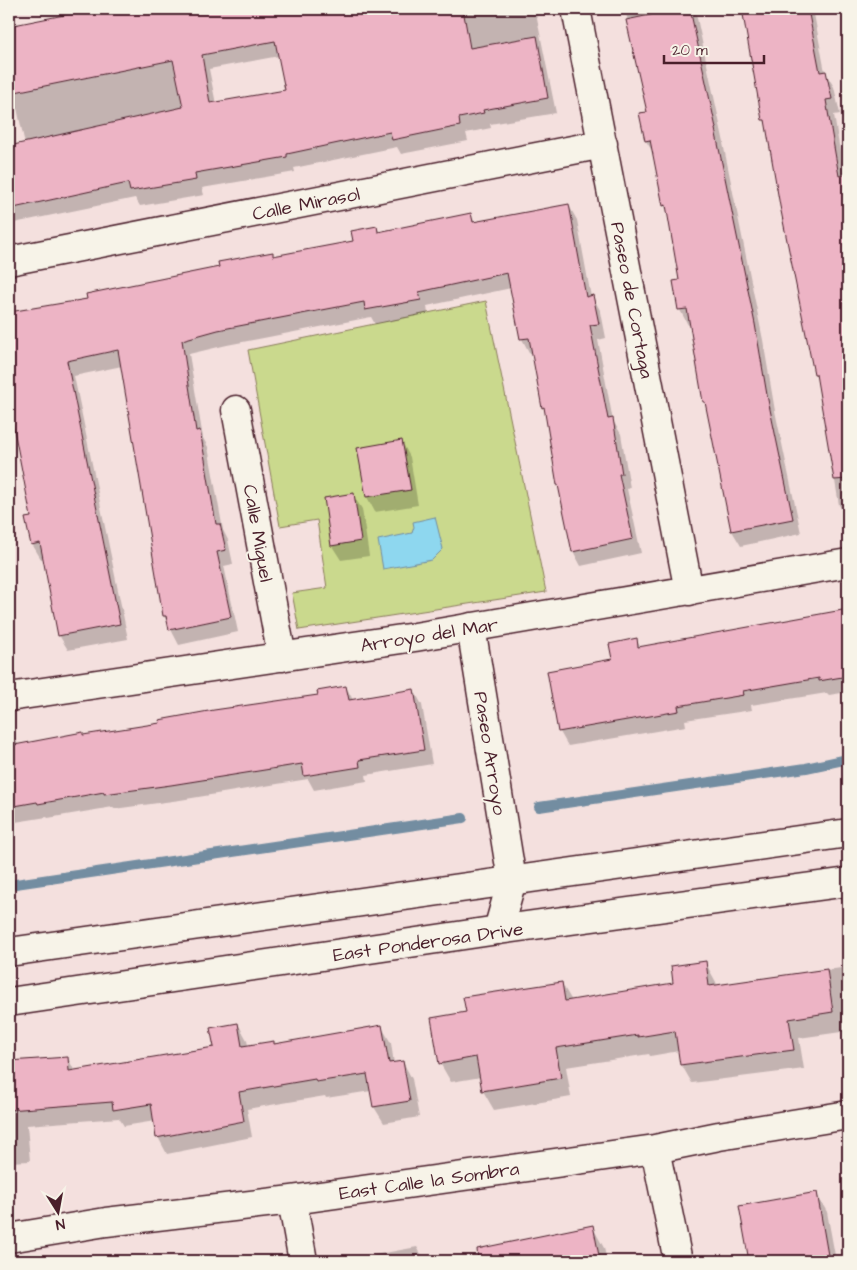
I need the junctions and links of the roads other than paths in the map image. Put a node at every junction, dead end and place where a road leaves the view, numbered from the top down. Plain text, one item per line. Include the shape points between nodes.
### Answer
1 (576, 9) edge
2 (603, 144) junction
3 (9, 261) edge
4 (236, 410) dead end
5 (848, 562) edge
6 (689, 591) junction
7 (471, 627) junction
8 (282, 657) junction
9 (10, 692) edge
10 (848, 833) edge
11 (512, 880) junction
12 (848, 882) edge
13 (498, 930) junction
14 (9, 952) edge
15 (9, 1002) edge
16 (848, 1115) edge
17 (655, 1149) junction
18 (292, 1200) junction
19 (9, 1238) edge
20 (303, 1261) edge
21 (678, 1261) edge

1 - 2 street, Paseo de Cortaga
2 - 3 street, Calle Mirasol
2 - 6 street, Paseo de Cortaga
4 - 8 street, Calle Miguel
5 - 6 street, Arroyo del Mar
6 - 7 street, Arroyo del Mar
7 - 8 street, Arroyo del Mar
7 - 11 street, Paseo Arroyo
8 - 9 street, Arroyo del Mar
10 - 11 street
11 - 13 street
11 - 14 street
12 - 13 street, East Ponderosa Drive
13 - 15 street, East Ponderosa Drive
16 - 17 street, East Calle la Sombra
17 - 18 street, East Calle la Sombra
17 - 21 street
18 - 19 street, East Calle la Sombra via 106,1222
18 - 20 street

